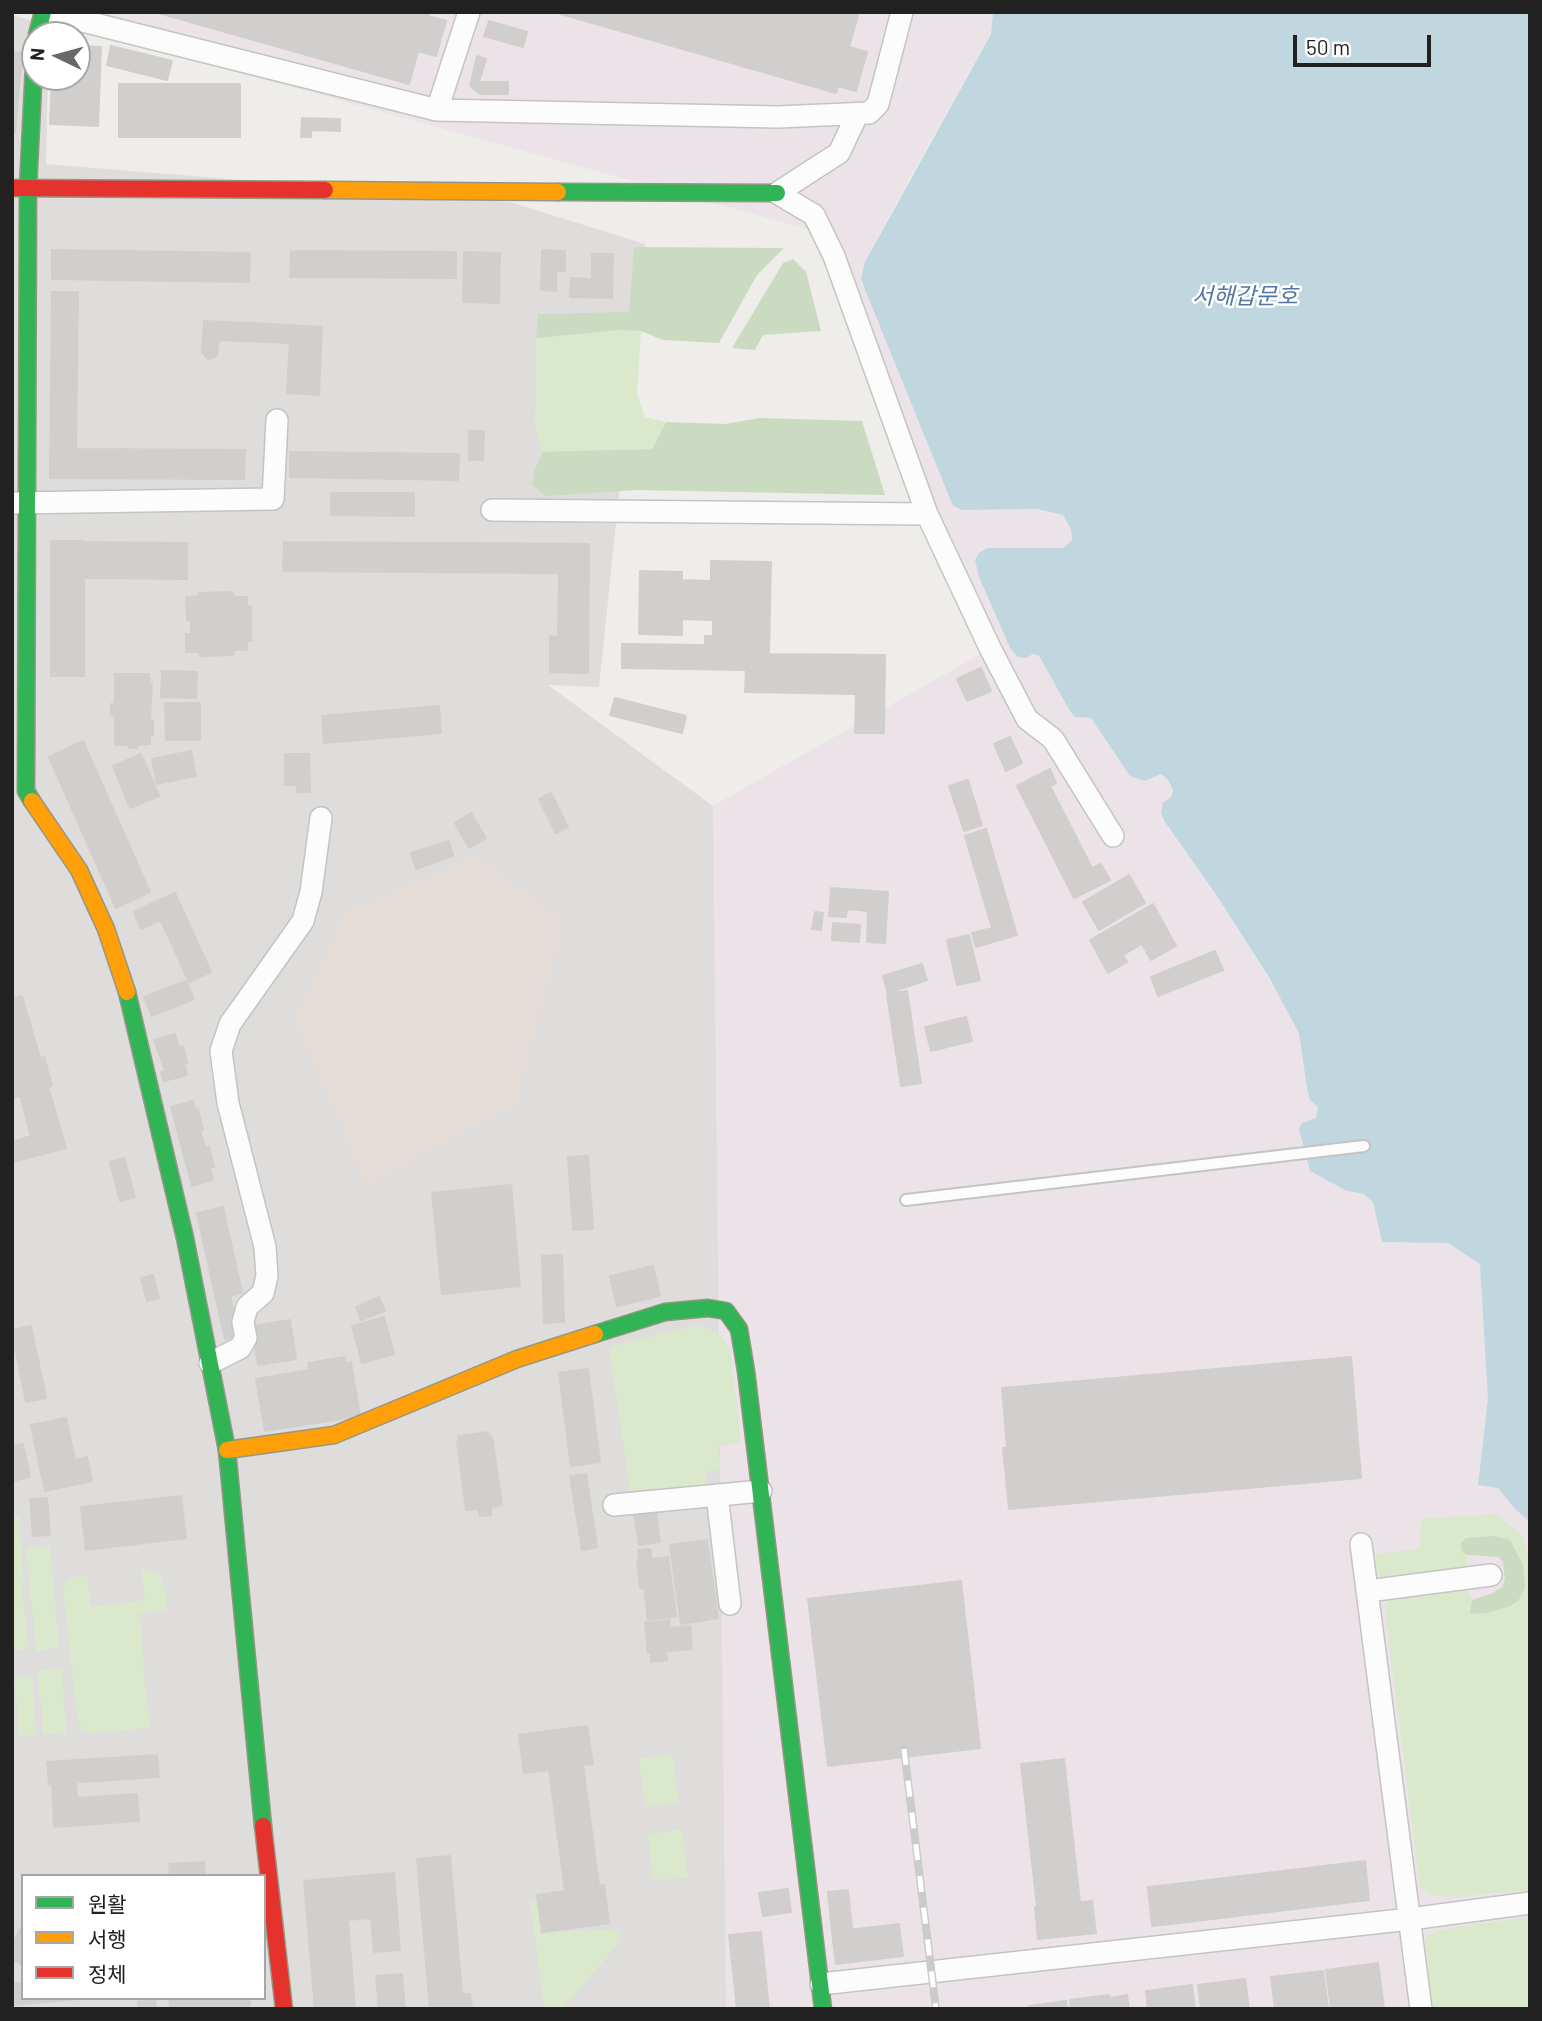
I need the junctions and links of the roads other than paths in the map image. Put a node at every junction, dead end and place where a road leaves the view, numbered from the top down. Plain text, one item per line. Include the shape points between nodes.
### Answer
1 (45, 12) edge
2 (469, 12) edge
3 (902, 12) edge
4 (30, 91) edge
5 (436, 110) junction
6 (857, 115) junction
7 (20, 188) edge
8 (777, 193) junction
9 (276, 420) dead end
10 (20, 502) edge
11 (492, 510) dead end
12 (927, 514) junction
13 (19, 791) edge
14 (321, 818) dead end
15 (1113, 836) dead end
16 (1364, 1146) dead end
17 (906, 1200) dead end
18 (210, 1363) junction
19 (227, 1450) junction
20 (761, 1491) junction
21 (717, 1495) junction
22 (614, 1506) dead end
23 (1362, 1544) dead end
24 (1491, 1575) dead end
25 (1367, 1591) junction
26 (730, 1604) dead end
27 (1530, 1903) edge
28 (1410, 1919) junction
29 (821, 1984) junction
30 (284, 2009) edge
31 (824, 2009) edge
32 (1421, 2009) edge

1 - 5 street
2 - 5 street
3 - 6 street via 878,104 869,113
4 - 7 street
5 - 6 street
6 - 8 street via 839,153
7 - 8 street
7 - 10 street
8 - 12 street via 814,215 834,256
9 - 10 street via 273,499
10 - 13 street
11 - 12 street
12 - 15 street via 1027,719 1053,739
13 - 18 street via 79,870 126,987
14 - 18 street via 303,921 230,1024 221,1051 228,1103 265,1247 267,1276 263,1293 247,1307 243,1322 246,1338 240,1348
16 - 17 lane
18 - 19 street
19 - 20 street via 334,1435 517,1359 665,1312 708,1308 726,1311 740,1329
19 - 30 street
20 - 21 street
20 - 29 street
21 - 22 street
21 - 26 street
23 - 25 street
24 - 25 street
25 - 28 street
27 - 28 street
28 - 29 street
28 - 32 street
29 - 31 street

